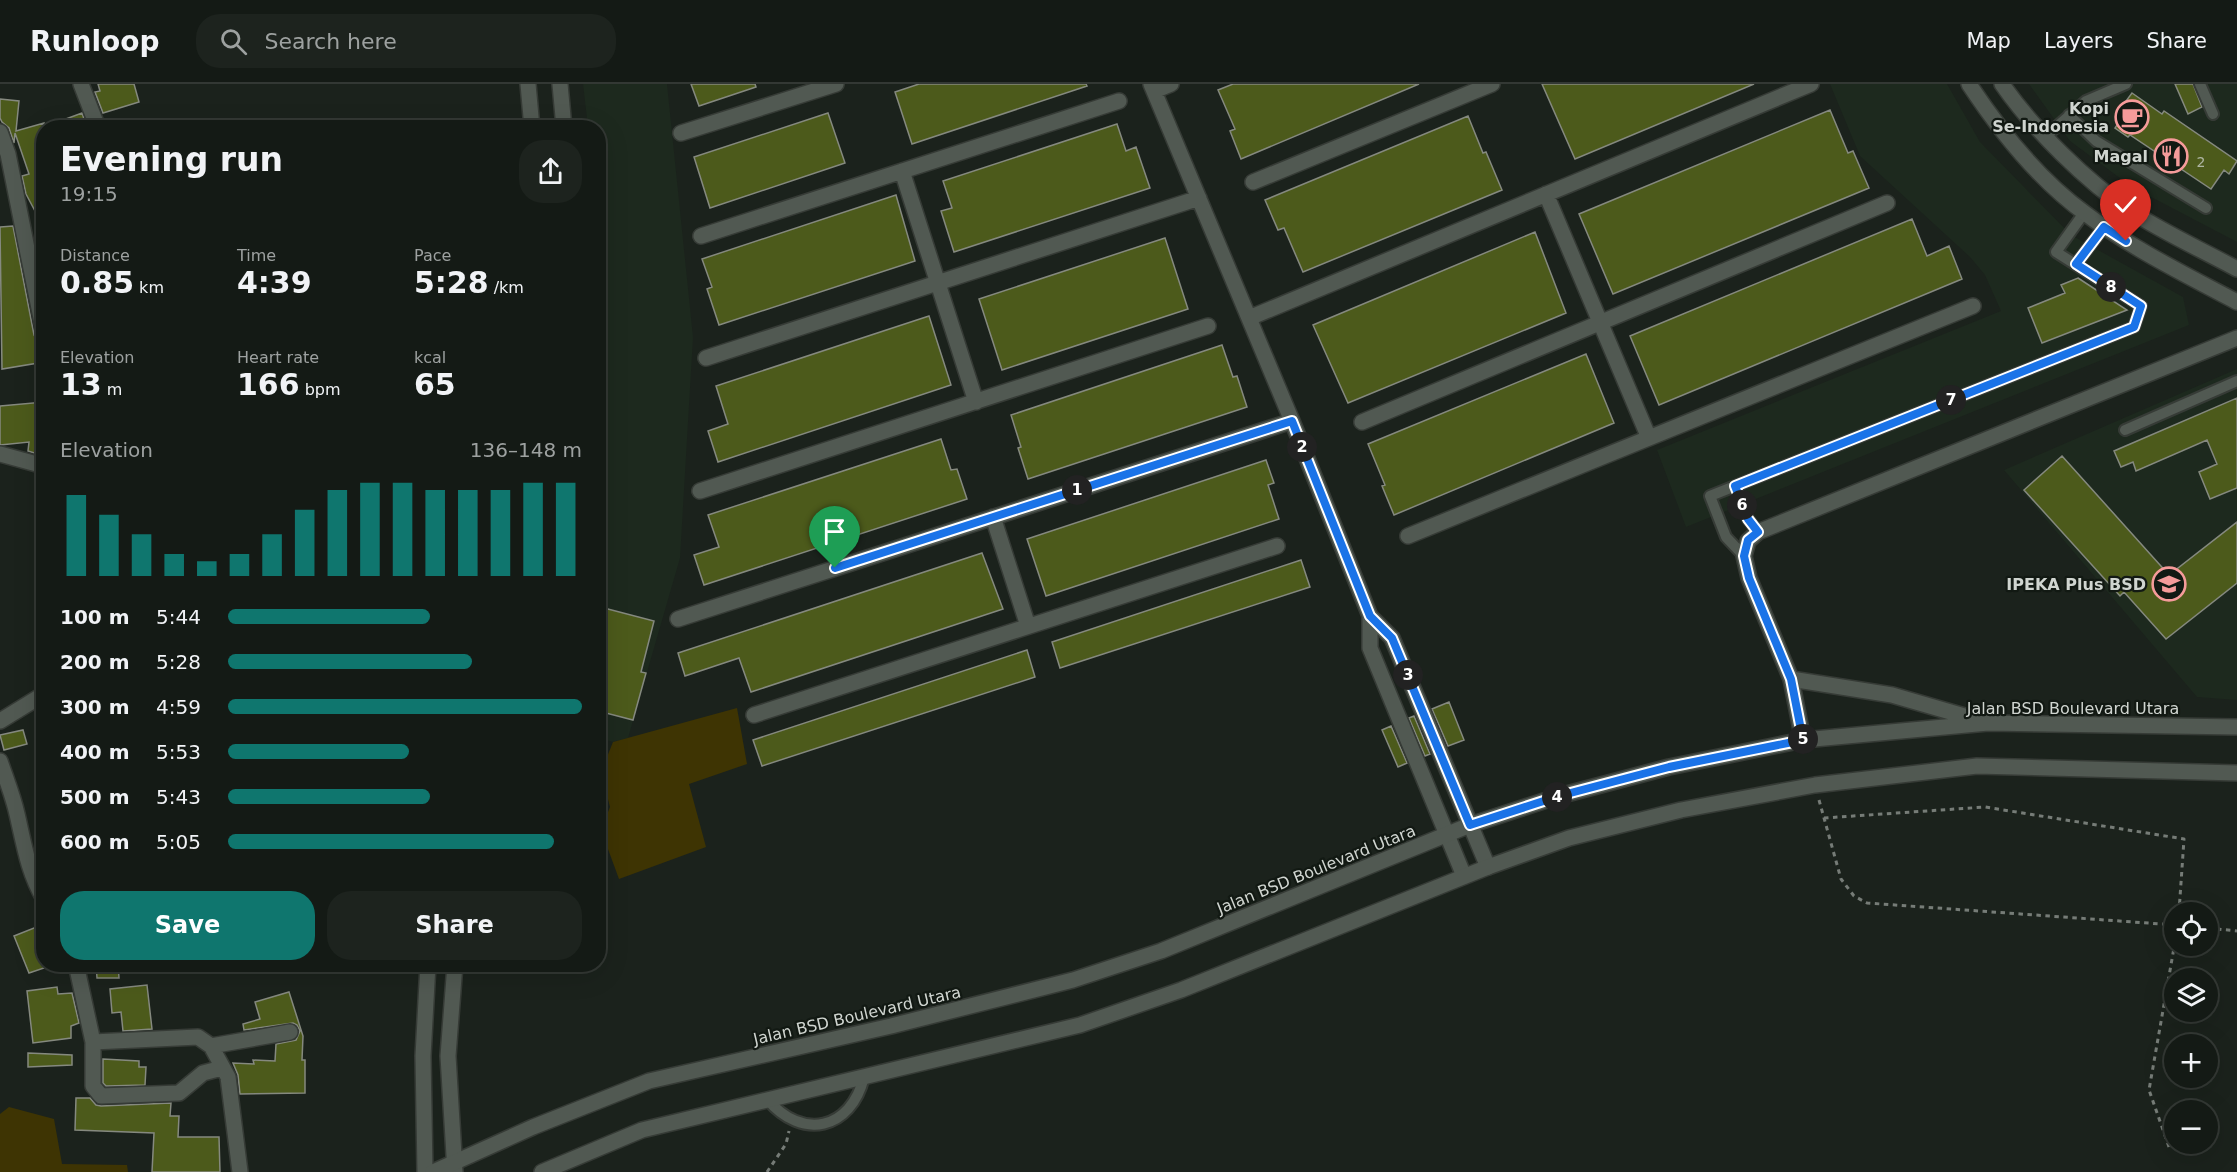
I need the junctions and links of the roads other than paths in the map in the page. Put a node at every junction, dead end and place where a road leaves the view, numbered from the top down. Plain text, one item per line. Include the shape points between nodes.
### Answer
1 (81, 84) edge
2 (528, 84) edge
3 (560, 84) edge
4 (836, 84) edge
5 (1171, 84) edge
6 (1492, 84) edge
7 (1811, 84) edge
8 (1969, 84) edge
9 (2002, 84) edge
10 (2126, 84) edge
11 (2200, 84) edge
12 (1153, 88) edge
13 (1119, 101) dead end
14 (2213, 114) dead end
15 (2069, 115) junction
16 (95, 120) edge
17 (531, 120) edge
18 (563, 120) edge
19 (0, 132) edge
20 (681, 134) dead end
21 (2046, 136) junction
22 (902, 171) junction
23 (6, 174) edge
24 (1253, 182) dead end
25 (1546, 194) junction
26 (1198, 198) junction
27 (1887, 203) dead end
28 (2206, 208) dead end
29 (2084, 213) junction
30 (2104, 227) junction
31 (701, 236) dead end
32 (2076, 264) junction
33 (2237, 269) edge
34 (938, 283) junction
35 (36, 300) edge
36 (2237, 302) edge
37 (1973, 306) dead end
38 (1249, 318) junction
39 (1600, 323) junction
40 (1209, 326) dead end
41 (2237, 338) edge
42 (706, 358) dead end
43 (2237, 381) edge
44 (976, 402) junction
45 (1292, 421) junction
46 (1362, 422) dead end
47 (2125, 430) dead end
48 (1649, 438) junction
49 (0, 454) edge
50 (36, 464) edge
51 (1735, 486) junction
52 (700, 491) dead end
53 (993, 517) junction
54 (1758, 532) junction
55 (1408, 536) dead end
56 (1277, 546) dead end
57 (1744, 556) junction
58 (1370, 616) junction
59 (678, 619) dead end
60 (1028, 626) junction
61 (1791, 679) junction
62 (1412, 683) junction
63 (1388, 693) junction
64 (36, 699) edge
65 (754, 715) dead end
66 (0, 721) edge
67 (1988, 723) junction
68 (2237, 728) edge
69 (1803, 740) junction
70 (0, 761) edge
71 (2237, 773) edge
72 (1470, 825) junction
73 (1447, 835) junction
74 (1488, 867) junction
75 (1464, 876) junction
76 (36, 886) edge
77 (78, 972) edge
78 (428, 972) edge
79 (454, 972) edge
80 (290, 1032) dead end
81 (93, 1042) junction
82 (211, 1046) junction
83 (222, 1068) junction
84 (864, 1077) junction
85 (767, 1099) junction
86 (454, 1168) edge
87 (240, 1172) edge
88 (425, 1172) edge
89 (433, 1172) edge
90 (542, 1172) edge

1 - 16 street
2 - 17 street
3 - 18 street
4 - 20 street
5 - 12 street
6 - 24 street
7 - 25 street
8 - 29 street via 2031,163
9 - 21 street
10 - 15 lane via 2086,101
11 - 14 lane
12 - 26 street
13 - 22 street
15 - 21 lane
15 - 28 lane via 2096,141
19 - 23 street
21 - 33 street via 2098,187 2133,212
22 - 31 street
22 - 34 street
23 - 35 street
25 - 38 street
25 - 39 street
26 - 34 street
26 - 38 street
27 - 39 street
29 - 30 street
29 - 32 lane via 2056,252
30 - 32 lane
30 - 36 street
32 - 51 lane via 2141,306 2134,327
34 - 42 street
34 - 44 street
37 - 48 street
38 - 45 street
39 - 46 street
39 - 48 street
40 - 44 street
41 - 54 street
43 - 47 lane
44 - 52 street
45 - 53 street
45 - 58 street
48 - 55 street
49 - 50 street
51 - 54 lane via 1748,519
51 - 57 lane via 1710,496 1726,537
53 - 59 street
53 - 60 street
54 - 57 street via 1748,540
56 - 60 street
57 - 61 street via 1749,578
58 - 62 street via 1392,638
58 - 63 street via 1370,648
60 - 65 street
61 - 67 street via 1892,695
61 - 69 street
62 - 63 street
62 - 72 street
63 - 73 street
64 - 66 street
67 - 68 street, Jalan BSD Boulevard Utara
67 - 69 street, Jalan BSD Boulevard Utara
69 - 72 street, Jalan BSD Boulevard Utara via 1669,767
70 - 76 street
71 - 74 street via 1977,766 1815,785 1681,810 1569,838
72 - 73 street, Jalan BSD Boulevard Utara
72 - 74 street
73 - 75 street
73 - 86 street, Jalan BSD Boulevard Utara via 1161,951 1073,980 649,1081 533,1128
74 - 75 street
75 - 84 street via 1181,990 1080,1025
77 - 81 street
78 - 88 street via 423,1056
79 - 86 street via 448,1056
80 - 82 street
81 - 82 street via 198,1037
81 - 83 street via 93,1086 101,1096 179,1093 203,1073
82 - 83 street
83 - 87 street via 228,1077
84 - 85 street
84 - 85 lane via 851,1107 824,1124 807,1125 791,1120 777,1112
85 - 90 street via 642,1130
86 - 89 street, Jalan BSD Boulevard Utara

